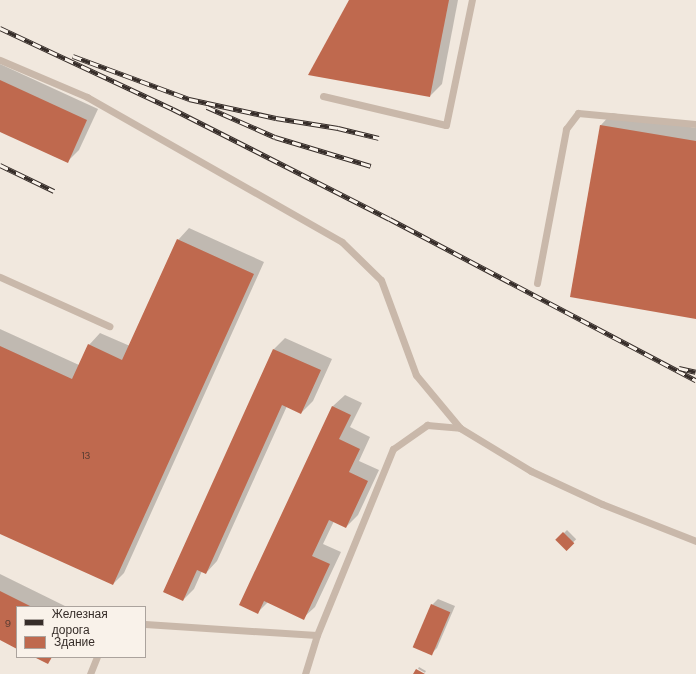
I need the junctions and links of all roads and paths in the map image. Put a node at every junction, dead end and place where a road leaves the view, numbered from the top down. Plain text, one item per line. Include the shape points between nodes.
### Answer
1 (472, 0) edge
2 (0, 60) edge
3 (323, 96) dead end
4 (696, 124) edge
5 (0, 277) edge
6 (537, 283) dead end
7 (109, 326) dead end
8 (460, 428) junction
9 (696, 541) edge
10 (146, 624) edge
11 (317, 635) junction
12 (97, 658) edge
13 (90, 674) edge
14 (305, 674) edge

1 - 3 lane via 446,125
2 - 8 lane via 87,97 342,242 381,280 416,374
4 - 6 lane via 578,113 566,129
5 - 7 lane
8 - 9 lane via 531,471 602,504
8 - 11 lane via 427,425 393,449
10 - 11 lane
11 - 14 lane
12 - 13 lane

